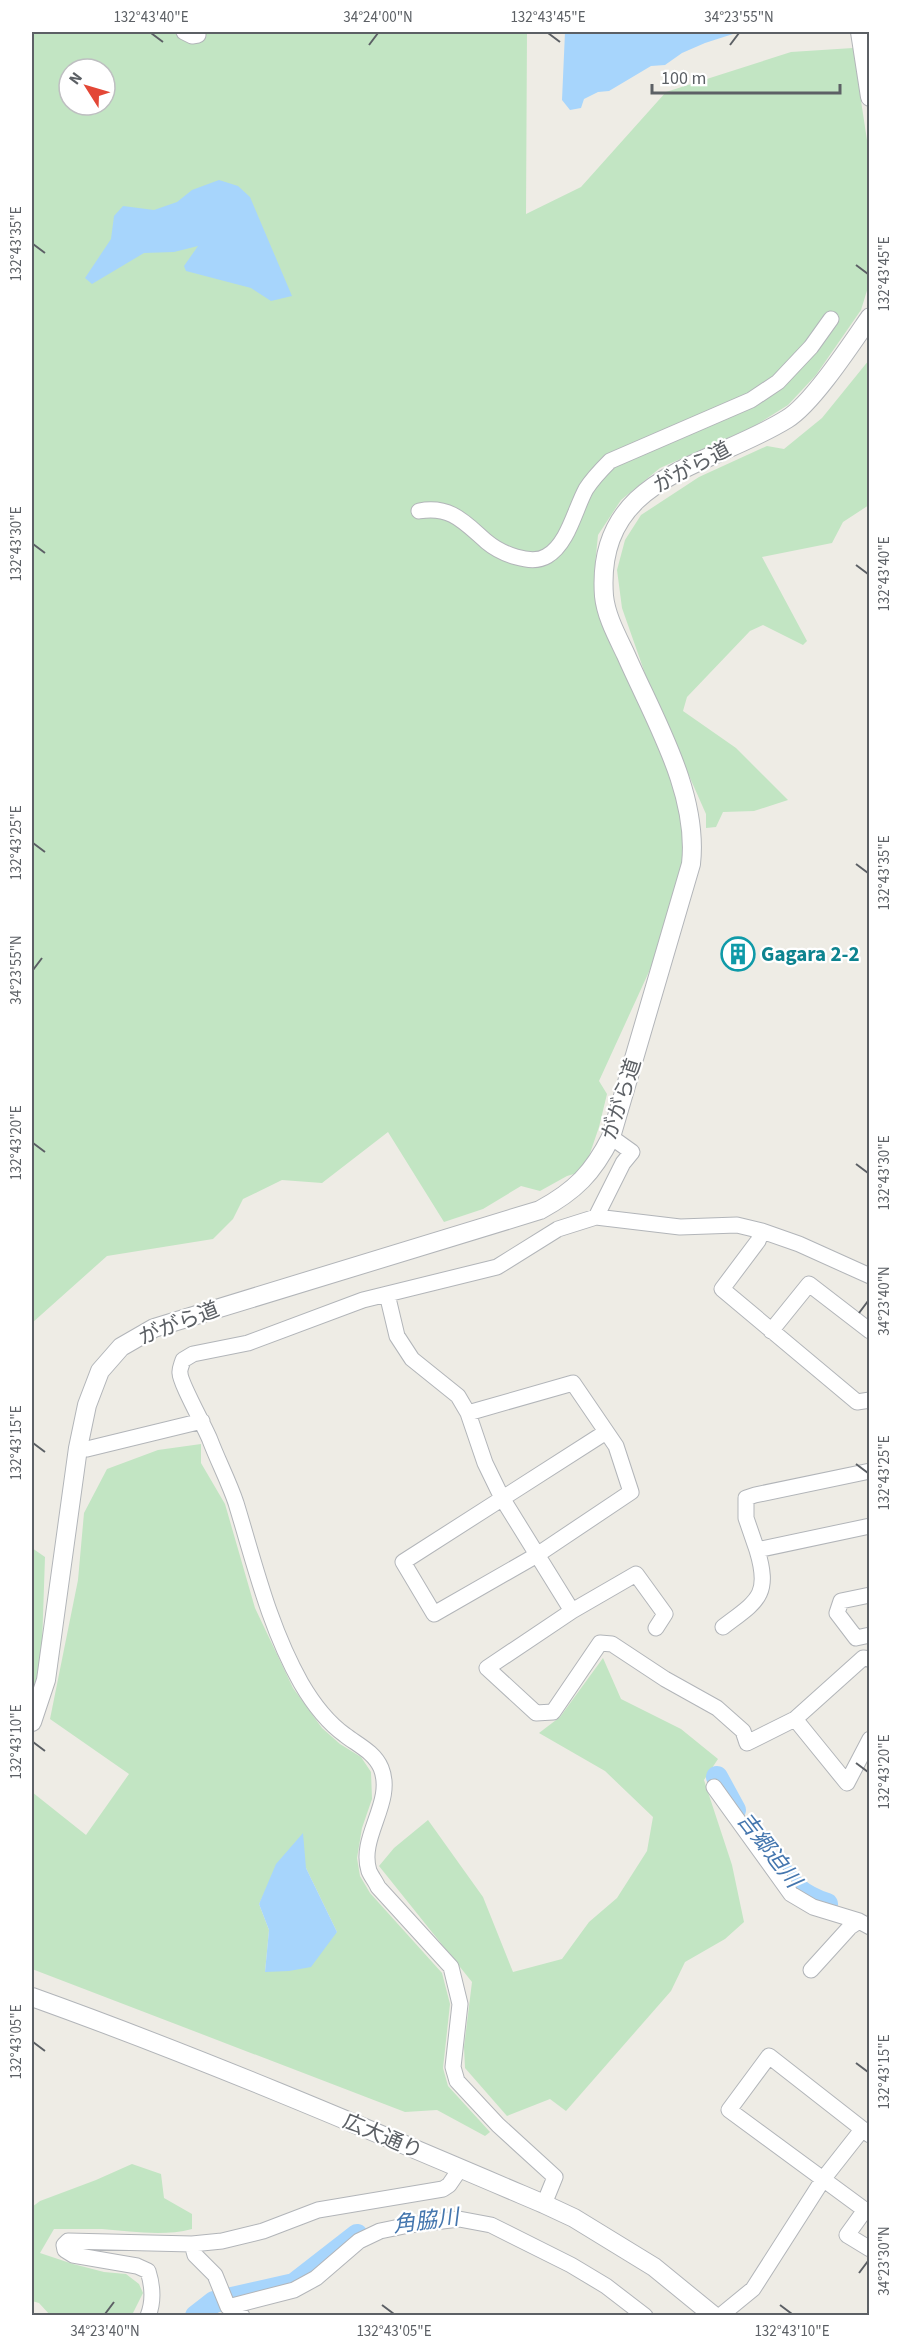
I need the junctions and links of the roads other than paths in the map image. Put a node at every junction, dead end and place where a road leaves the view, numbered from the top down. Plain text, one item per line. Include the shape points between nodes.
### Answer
1 (861, 32) edge
2 (870, 97) edge
3 (870, 317) edge
4 (831, 319) dead end
5 (419, 511) dead end
6 (611, 1137) junction
7 (596, 1217) junction
8 (762, 1231) junction
9 (870, 1276) edge
10 (387, 1294) junction
11 (771, 1331) junction
12 (870, 1331) edge
13 (870, 1400) edge
14 (468, 1413) junction
15 (202, 1421) junction
16 (606, 1432) junction
17 (78, 1448) junction
18 (870, 1471) edge
19 (502, 1498) junction
20 (870, 1526) edge
21 (757, 1550) junction
22 (537, 1555) junction
23 (870, 1595) edge
24 (572, 1611) junction
25 (723, 1627) dead end
26 (656, 1628) dead end
27 (870, 1635) edge
28 (870, 1659) edge
29 (795, 1719) junction
30 (32, 1722) edge
31 (870, 1739) edge
32 (714, 1787) dead end
33 (864, 1924) edge
34 (811, 1970) dead end
35 (32, 1997) edge
36 (865, 2133) edge
37 (460, 2169) junction
38 (824, 2178) junction
39 (544, 2204) junction
40 (192, 2244) junction
41 (870, 2249) edge
42 (226, 2301) junction
43 (148, 2316) edge
44 (242, 2316) edge
45 (645, 2316) edge
46 (714, 2316) edge
47 (720, 2316) edge

1 - 2 street
3 - 6 street, ががら道 via 819,386 788,419 660,482 629,506 604,558 605,605 676,767 689,807 693,845 691,864
4 - 5 street via 778,382 751,400 610,461 587,488 565,535 549,555 539,560 495,548 448,512
6 - 7 street via 632,1152
6 - 17 street, ががら道 via 589,1174 540,1210 165,1324 121,1347 100,1371 87,1405
7 - 8 street via 680,1227 737,1225
7 - 10 street via 558,1229 497,1267
8 - 9 street
8 - 11 street via 722,1290
10 - 14 street via 397,1336 412,1359 458,1396
10 - 15 street via 248,1343 193,1354 183,1360 179,1374
11 - 12 street via 809,1284
11 - 13 street via 856,1402
14 - 16 street via 573,1383
14 - 19 street
15 - 17 street
15 - 39 street via 235,1501 265,1604 301,1683 330,1721 368,1750 381,1768 382,1801 367,1858 370,1872 378,1887 451,1967 460,2004 453,2067 457,2081 555,2177
16 - 19 street
16 - 22 street via 616,1446 631,1492
17 - 30 street, ががら道 via 46,1680
18 - 21 street via 746,1498 746,1518
19 - 22 street
19 - 22 street via 403,1562 434,1614
20 - 21 street
21 - 25 street via 763,1587 754,1603
22 - 24 street
23 - 27 street via 841,1601 837,1613 855,1638
24 - 26 street via 636,1574 665,1614
24 - 29 street via 487,1668 536,1713 553,1712 600,1642 612,1644 665,1680 717,1708 743,1731 747,1743
28 - 29 street via 863,1658
29 - 31 street via 847,1783
32 - 33 street via 791,1894 813,1907
33 - 34 street via 850,1927
35 - 37 street, 広大通り
36 - 38 street
36 - 38 street via 769,2056 729,2110
37 - 39 street, 広大通り
37 - 40 street via 442,2189 318,2210 263,2231
38 - 41 street via 865,2210 847,2235
38 - 47 street via 753,2289
39 - 46 street, 広大通り via 654,2267
40 - 42 street via 195,2254 215,2275
40 - 43 street via 68,2241 64,2245 73,2255 148,2271 152,2304
42 - 44 street
42 - 45 street via 294,2290 316,2278 359,2241 380,2231 459,2219 491,2225 561,2259

